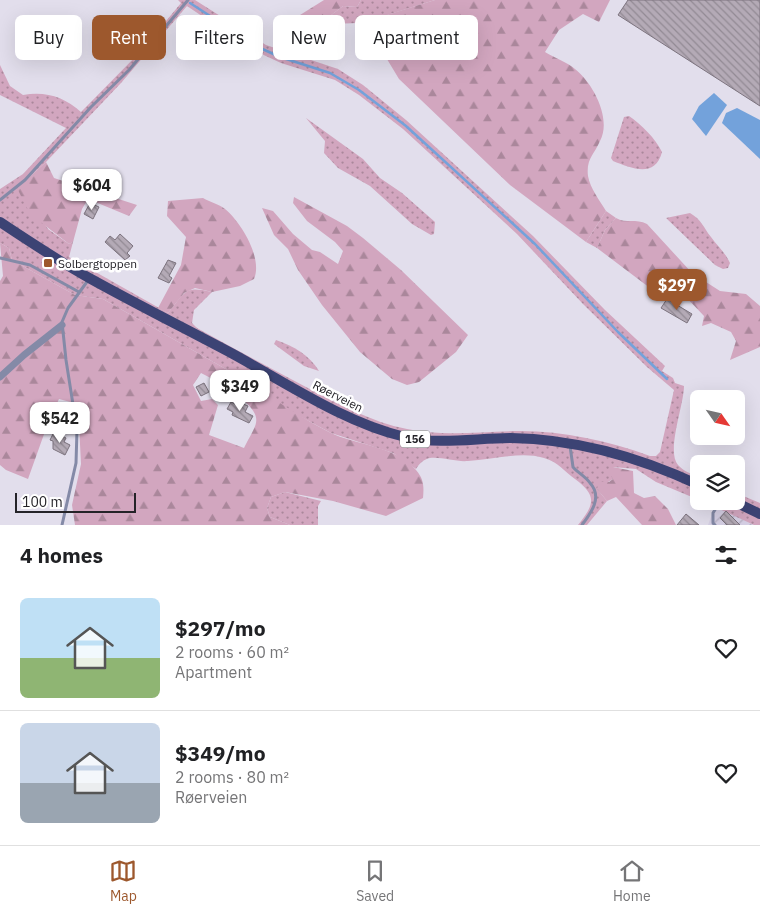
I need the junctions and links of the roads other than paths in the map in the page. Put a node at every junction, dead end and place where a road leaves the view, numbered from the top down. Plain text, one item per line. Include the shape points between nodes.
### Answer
1 (188, 0) edge
2 (0, 200) edge
3 (0, 222) edge
4 (0, 258) edge
5 (90, 278) junction
6 (79, 292) junction
7 (62, 325) junction
8 (0, 378) edge
9 (570, 443) junction
10 (690, 481) edge
11 (745, 507) edge
12 (714, 510) edge
13 (760, 514) edge
14 (62, 525) edge
15 (582, 525) edge
16 (715, 525) edge

1 - 2 lane via 129,70 25,180
3 - 5 main road, Røerveien / 156
4 - 6 lane via 30,265
5 - 6 lane
5 - 9 main road, Røerveien / 156 via 335,409 385,432 425,440 533,438
6 - 7 lane via 66,311
7 - 8 street via 24,354
7 - 14 lane via 77,430 76,464
9 - 10 main road, Røerveien / 156 via 632,458
9 - 15 lane via 573,467 590,482 596,497 594,508
11 - 13 main road
12 - 16 lane

